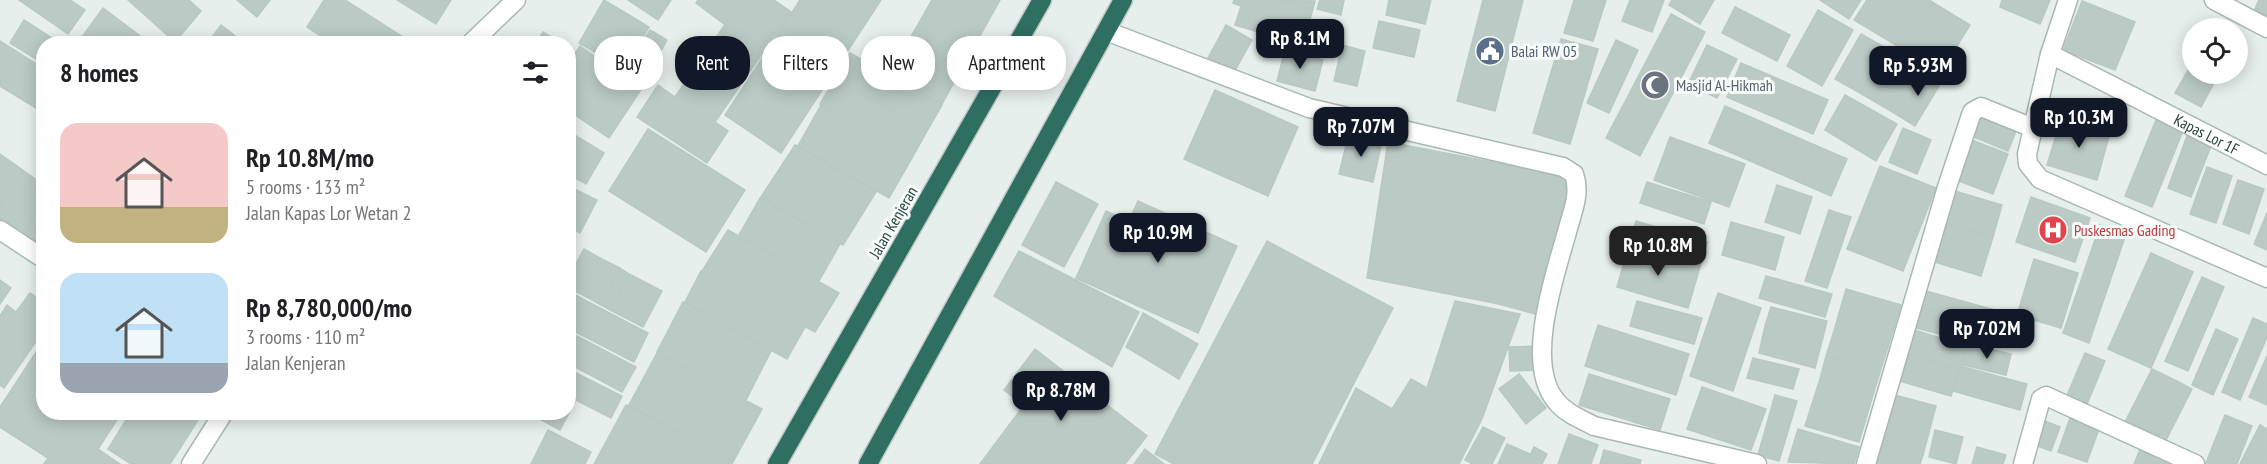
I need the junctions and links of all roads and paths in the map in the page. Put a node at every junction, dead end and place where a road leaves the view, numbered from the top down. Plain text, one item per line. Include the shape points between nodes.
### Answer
1 (516, 0) edge
2 (1042, 0) edge
3 (1123, 0) edge
4 (2068, 0) edge
5 (2214, 0) edge
6 (2267, 28) edge
7 (1106, 31) junction
8 (478, 36) edge
9 (2050, 54) junction
10 (2033, 128) junction
11 (2267, 165) edge
12 (0, 230) edge
13 (36, 254) edge
14 (2267, 278) edge
15 (219, 420) edge
16 (190, 464) edge
17 (777, 464) edge
18 (868, 464) edge
19 (1757, 464) edge
20 (1866, 464) edge
21 (2023, 464) edge
22 (2195, 464) edge

1 - 8 street
2 - 17 highway, Jalan Kenjeran
3 - 7 highway
4 - 9 street
5 - 6 street
7 - 18 highway
7 - 19 street via 1309,108 1563,167 1574,174 1577,194 1557,266 1541,360 1556,401 1594,426
9 - 10 street
9 - 11 street, Kapas Lor 1F
10 - 14 street via 2028,164 2040,179
10 - 20 street via 1981,107 1972,112
12 - 13 street
15 - 16 street
21 - 22 street via 2041,399 2046,396

